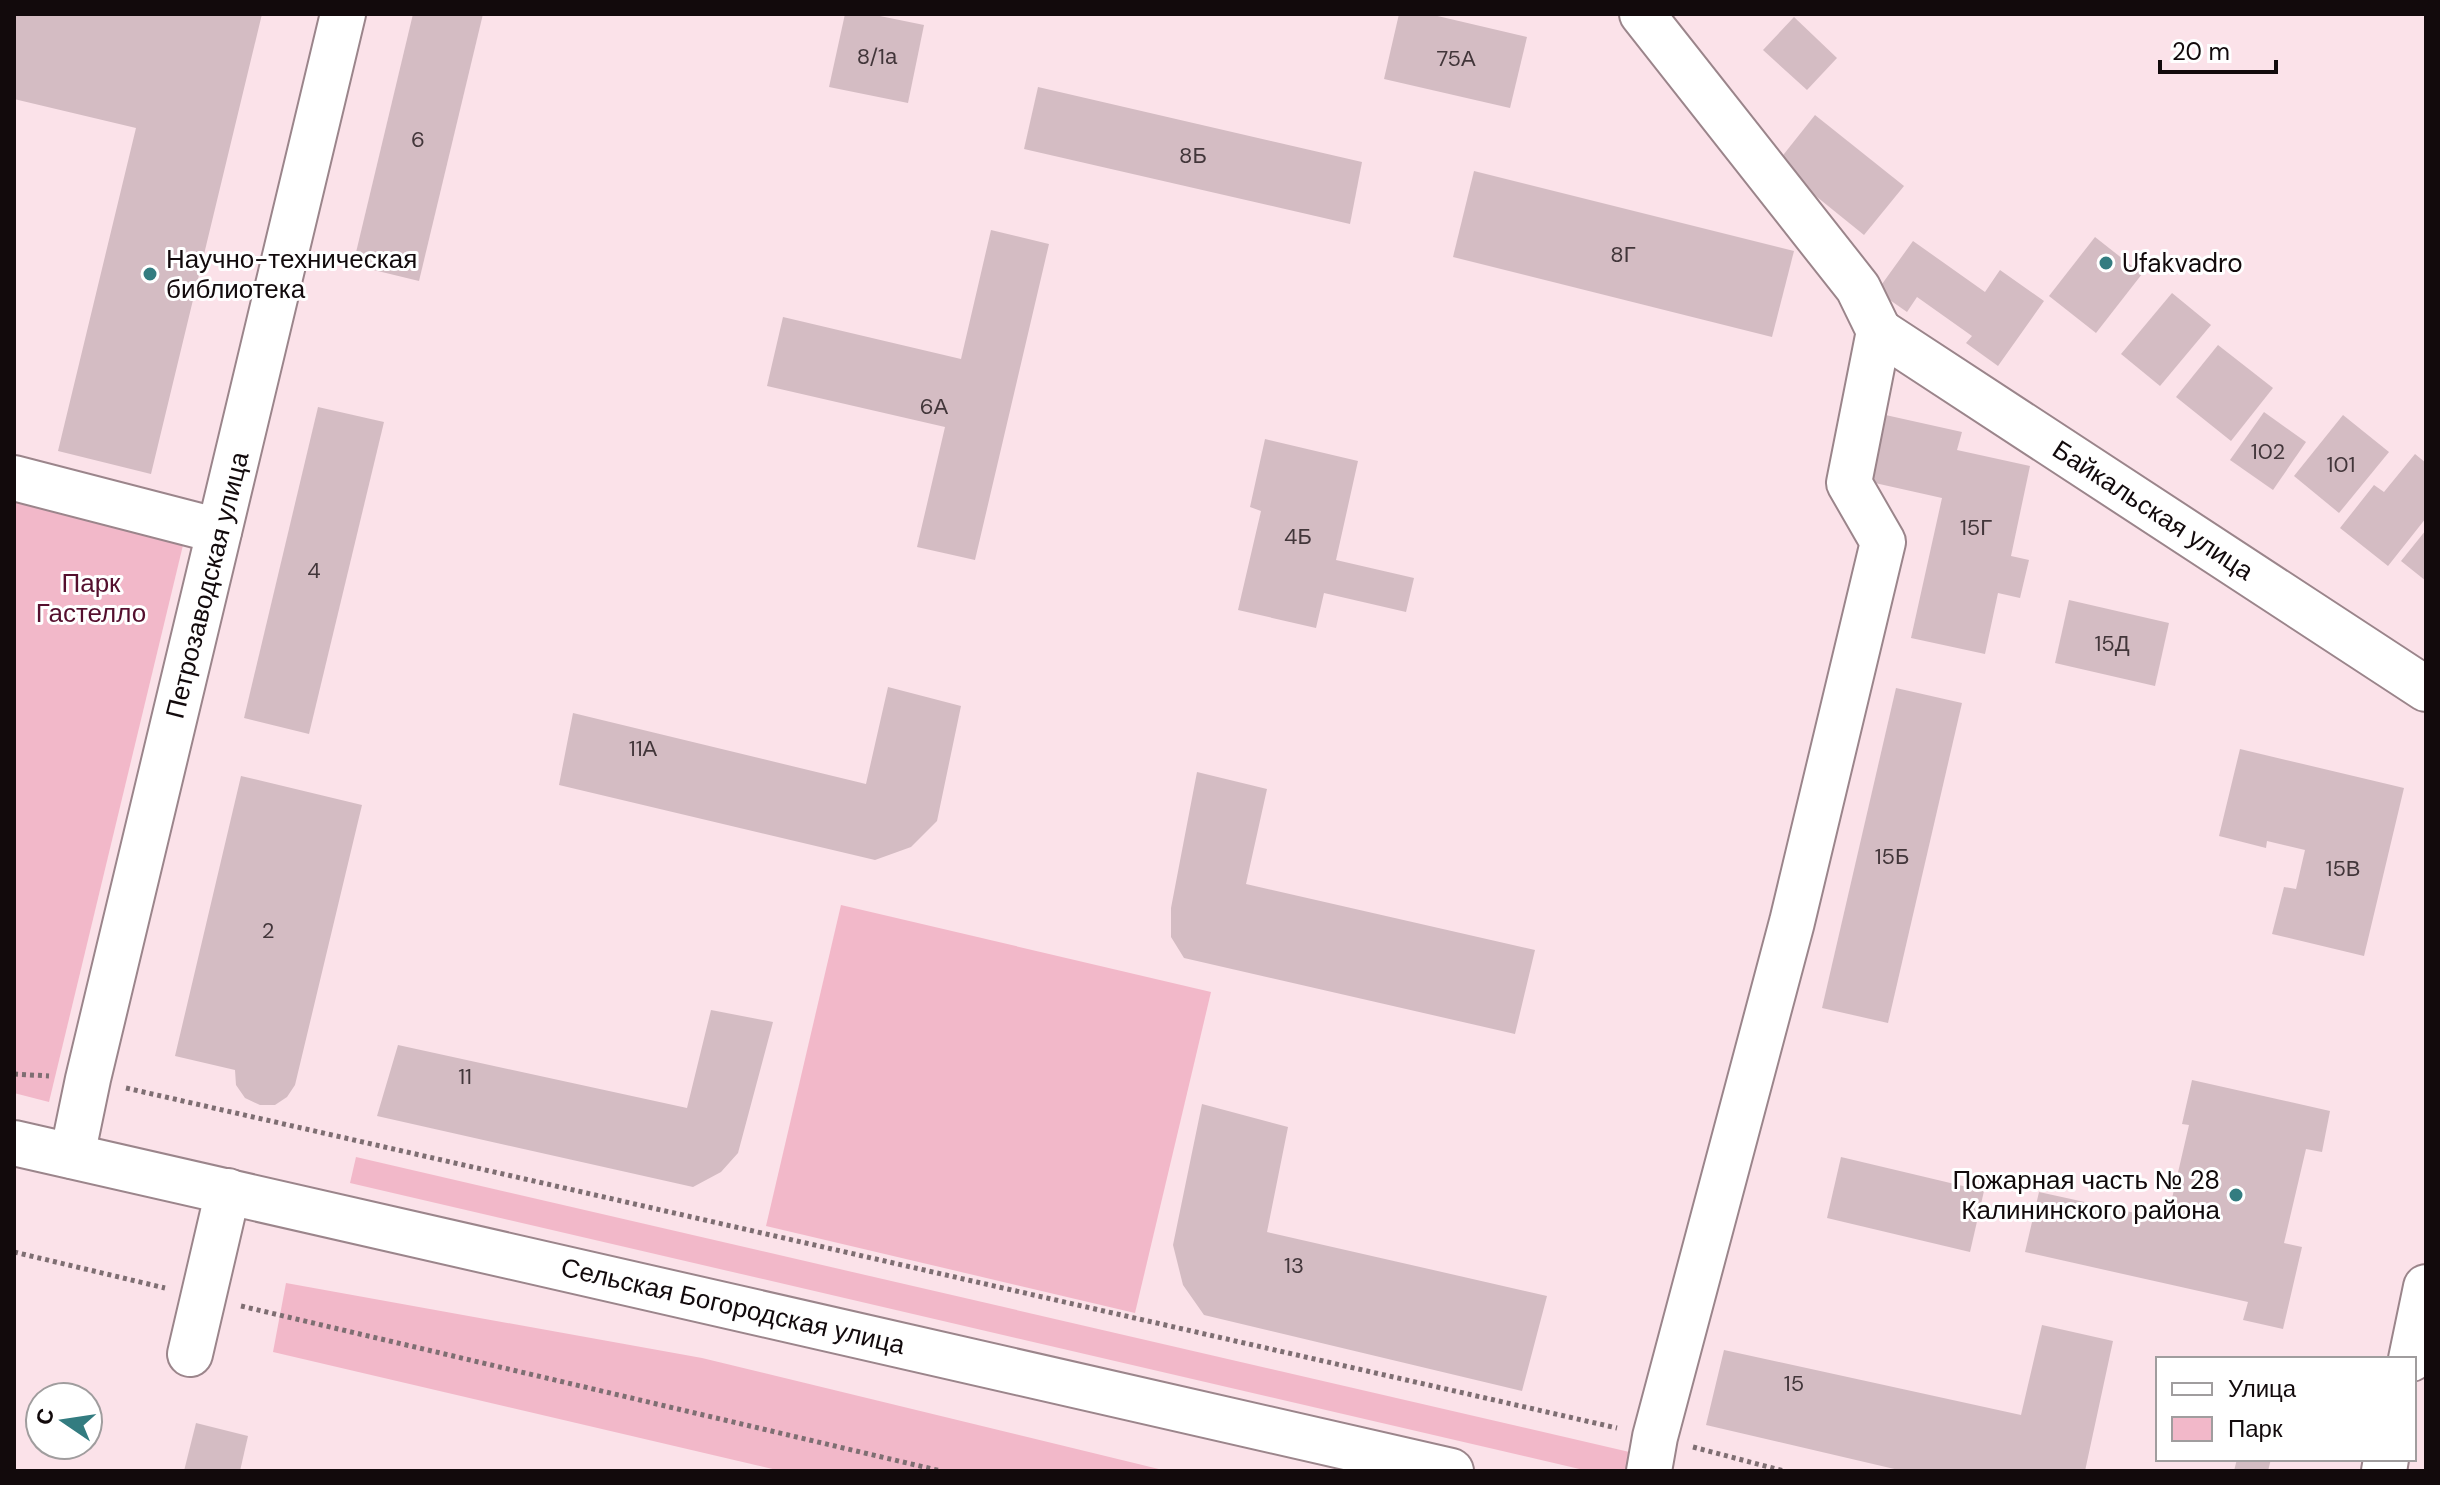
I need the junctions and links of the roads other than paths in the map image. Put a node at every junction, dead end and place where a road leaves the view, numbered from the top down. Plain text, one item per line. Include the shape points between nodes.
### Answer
1 (343, 14) edge
2 (1642, 14) edge
3 (1879, 331) junction
4 (14, 478) edge
5 (219, 531) junction
6 (2426, 689) edge
7 (14, 1143) edge
8 (72, 1156) junction
9 (228, 1191) junction
10 (2426, 1287) edge
11 (190, 1354) dead end
12 (2411, 1357) edge
13 (1652, 1454) edge
14 (1451, 1471) edge

1 - 5 main road, Петрозаводская улица
2 - 3 main road via 1858,288
3 - 6 main road, Байкальская улица
3 - 13 main road via 1849,483 1883,542 1792,922
4 - 5 main road
5 - 8 main road, Петрозаводская улица
7 - 8 main road, Сельская Богородская улица
8 - 9 main road, Сельская Богородская улица
9 - 11 main road
9 - 14 main road, Сельская Богородская улица
10 - 12 main road

